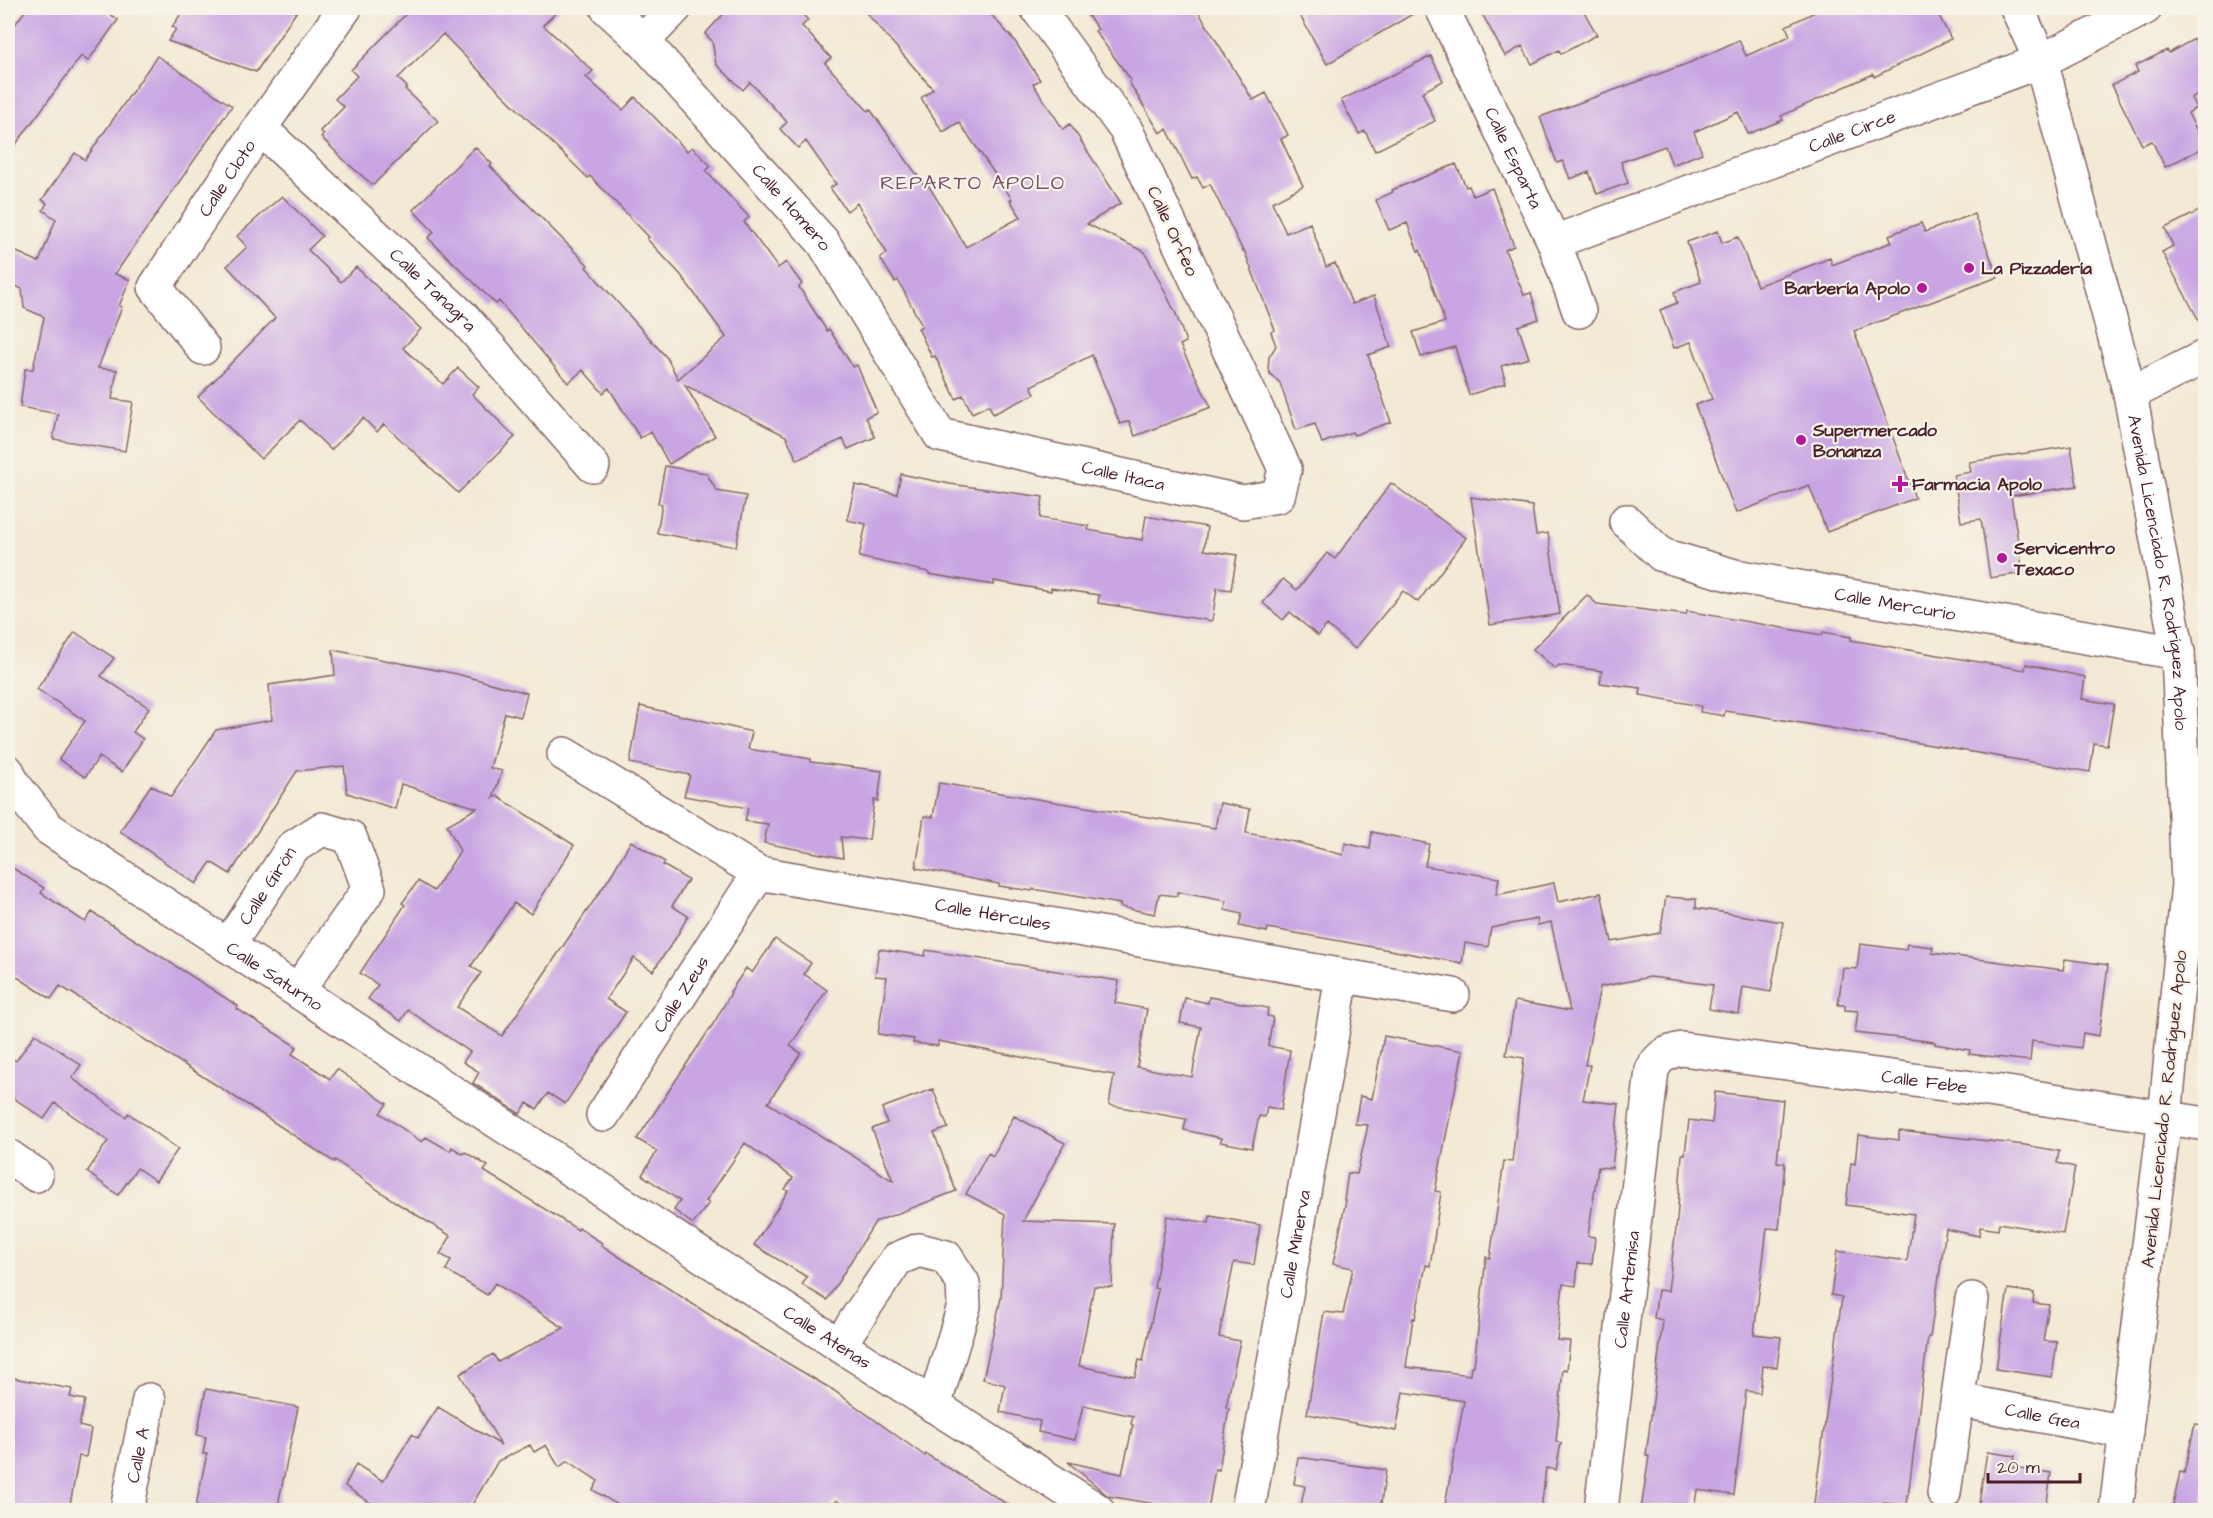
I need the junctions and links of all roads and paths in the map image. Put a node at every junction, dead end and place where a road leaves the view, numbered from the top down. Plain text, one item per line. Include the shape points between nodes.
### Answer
1 (345, 8) edge
2 (607, 8) edge
3 (675, 8) edge
4 (1037, 8) edge
5 (1442, 8) edge
6 (2017, 8) edge
7 (2145, 8) edge
8 (643, 40) junction
9 (2041, 61) junction
10 (260, 128) junction
11 (1554, 242) junction
12 (1579, 311) dead end
13 (203, 348) dead end
14 (2205, 356) edge
15 (2130, 394) junction
16 (940, 435) joint
17 (593, 466) dead end
18 (1285, 469) joint
19 (1626, 521) dead end
20 (2178, 653) junction
21 (564, 754) dead end
22 (8, 772) edge
23 (759, 873) junction
24 (228, 946) junction
25 (1342, 977) junction
26 (298, 990) junction
27 (1453, 995) dead end
28 (1652, 1070) joint
29 (603, 1115) dead end
30 (2165, 1117) junction
31 (2205, 1124) edge
32 (8, 1156) edge
33 (571, 1160) joint
34 (36, 1175) dead end
35 (1971, 1299) dead end
36 (839, 1345) junction
37 (149, 1400) dead end
38 (1958, 1400) junction
39 (934, 1406) junction
40 (2126, 1432) junction
41 (1944, 1493) dead end
42 (127, 1510) edge
43 (1097, 1510) edge
44 (1248, 1510) edge
45 (1601, 1510) edge
46 (2116, 1510) edge

1 - 10 street, Calle Cloto
2 - 8 street, Calle Homero
3 - 8 street
4 - 18 street, Calle Orfeo via 1126,130
5 - 11 street, Calle Esparta
6 - 9 street, Avenida Licenciado R. Rodríguez Apolo
7 - 9 street, Calle Circe
8 - 16 street, Calle Homero via 823,242
9 - 11 street, Calle Circe
9 - 15 street, Avenida Licenciado R. Rodríguez Apolo
10 - 13 street, Calle Cloto via 155,287
10 - 17 street, Calle Tanagra via 463,317
11 - 12 street, Calle Esparta
14 - 15 street
15 - 20 street, Avenida Licenciado R. Rodríguez Apolo
16 - 18 street, Calle Ítaca via 1243,502 1278,496
19 - 20 street, Calle Mercurio via 1662,555 1735,576
20 - 30 street, Avenida Licenciado R. Rodríguez Apolo via 2188,884
21 - 23 street, Calle Hércules
22 - 24 street, Calle Saturno via 48,828
23 - 25 street, Calle Hércules
23 - 29 street, Calle Zeus
24 - 26 street, Calle Saturno
24 - 26 street, Calle Girón via 292,848 322,829 350,837 369,889
25 - 27 street, Calle Hércules
25 - 44 street, Calle Minerva
26 - 33 street, Calle Saturno
28 - 30 street, Calle Febe via 1658,1057 1682,1049
28 - 45 street, Calle Artemisa
30 - 31 street, Calle Febe
30 - 40 street, Avenida Licenciado R. Rodríguez Apolo
32 - 34 street
33 - 36 street, Calle Atenas
35 - 38 street
36 - 39 street, Calle Atenas
36 - 39 street via 897,1259 919,1250 946,1257 963,1282 964,1306
37 - 42 street, Calle A
38 - 40 street, Calle Gea
38 - 41 street
39 - 43 street, Calle Atenas
40 - 46 street, Avenida Licenciado R. Rodríguez Apolo

